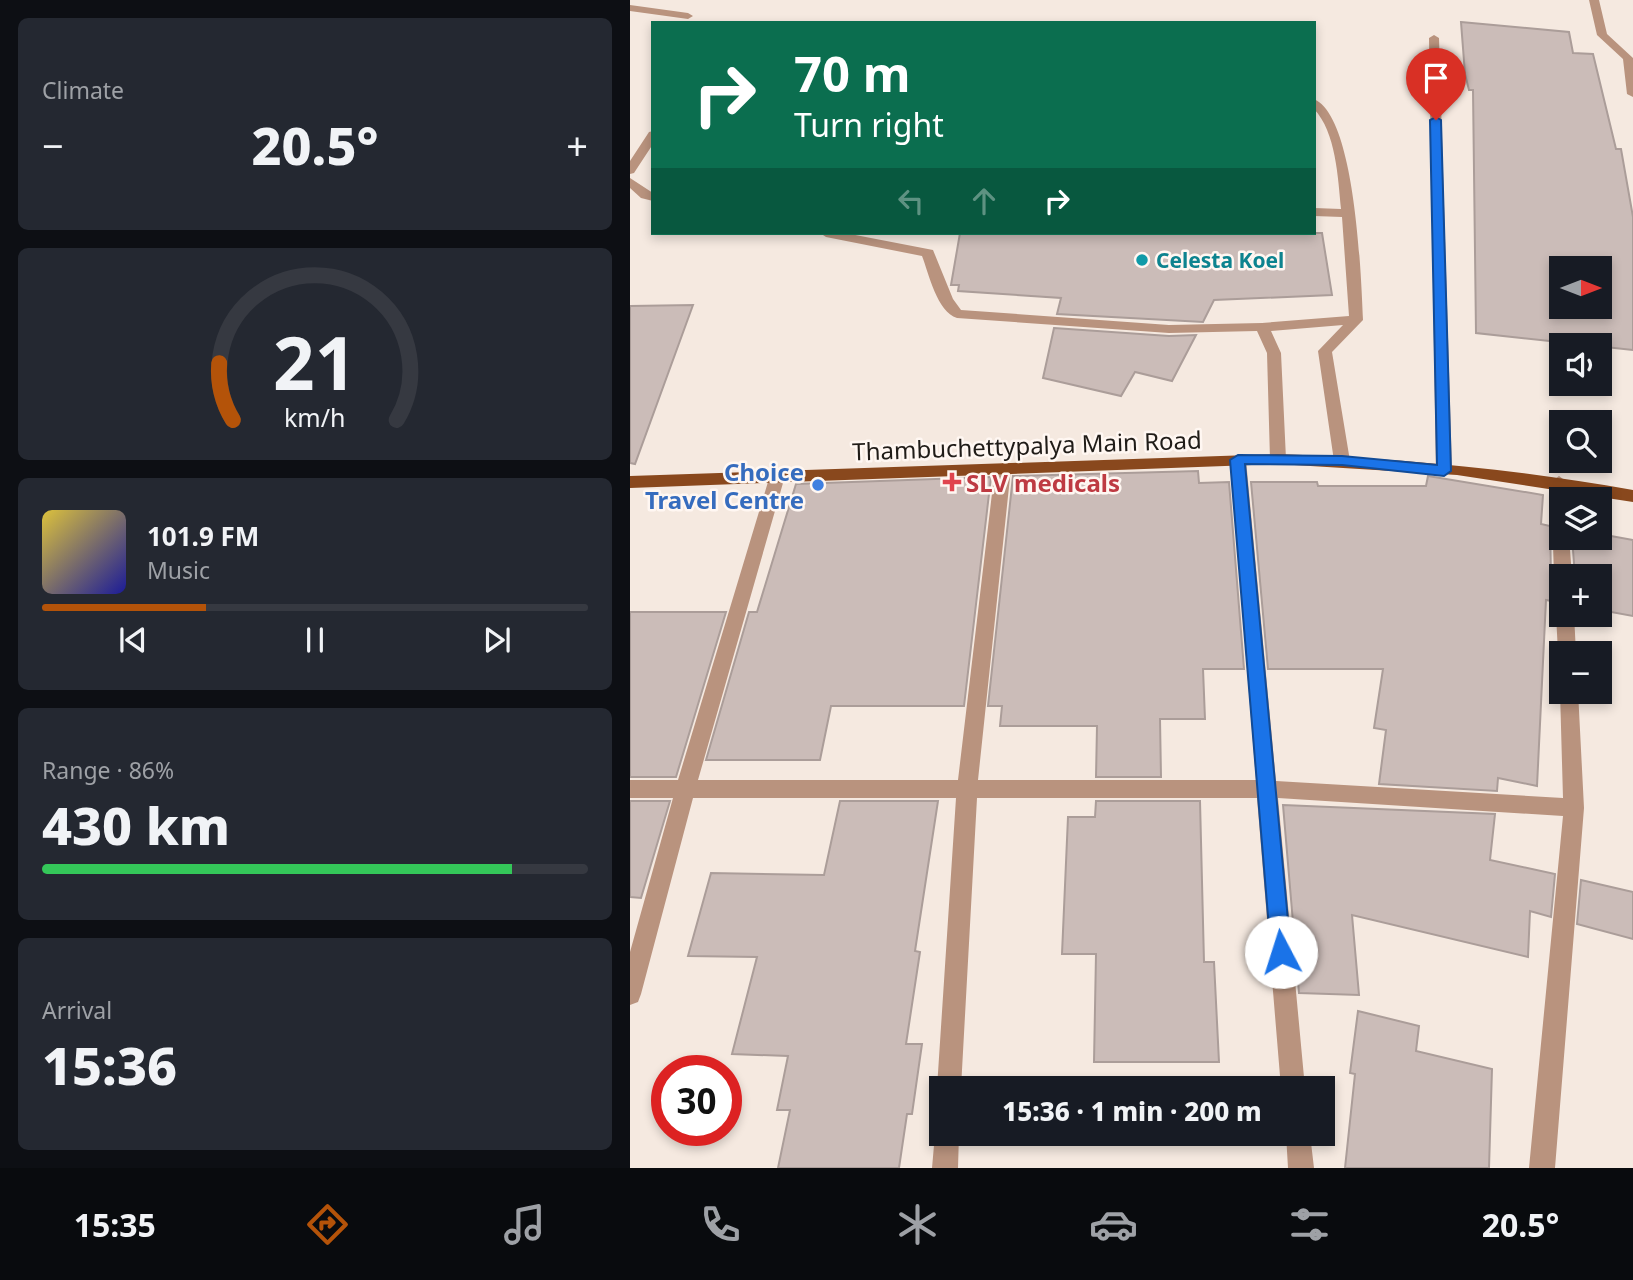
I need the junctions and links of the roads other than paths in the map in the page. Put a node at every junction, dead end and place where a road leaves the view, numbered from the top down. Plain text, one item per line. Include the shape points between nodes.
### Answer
1 (1594, 0) edge
2 (630, 8) edge
3 (688, 16) dead end
4 (1434, 38) dead end
5 (1633, 94) edge
6 (1316, 104) edge
7 (651, 137) edge
8 (630, 170) edge
9 (630, 183) edge
10 (651, 196) edge
11 (1316, 212) edge
12 (1348, 213) junction
13 (862, 236) edge
14 (1356, 320) junction
15 (1262, 327) junction
16 (1278, 458) junction
17 (1238, 460) junction
18 (1342, 461) junction
19 (1003, 468) junction
20 (1444, 471) junction
21 (777, 476) junction
22 (630, 482) edge
23 (1559, 482) junction
24 (1559, 487) edge
25 (1633, 496) edge
26 (1570, 704) edge
27 (630, 789) edge
28 (685, 789) junction
29 (1266, 789) junction
30 (967, 790) junction
31 (1574, 808) junction
32 (630, 994) edge
33 (950, 1076) edge
34 (1292, 1076) edge
35 (946, 1146) edge
36 (1299, 1146) edge
37 (945, 1168) edge
38 (1301, 1168) edge
39 (1542, 1168) edge

1 - 5 street via 1602,35 1628,58
2 - 3 street
4 - 20 street
6 - 12 street via 1330,119
7 - 8 street
9 - 10 street
11 - 12 street
12 - 14 street
13 - 15 street via 928,253 946,300 957,314 1169,329
14 - 15 street
14 - 18 street via 1325,351
15 - 16 street via 1274,353
16 - 17 main road, Thambuchettypalya Main Road
16 - 18 main road, Thambuchettypalya Main Road
17 - 19 main road, Thambuchettypalya Main Road
17 - 29 street
18 - 20 main road, Thambuchettypalya Main Road
19 - 21 main road, Thambuchettypalya Main Road
19 - 30 street
20 - 23 main road, Thambuchettypalya Main Road
21 - 22 main road, Thambuchettypalya Main Road
21 - 28 street
23 - 24 street
23 - 25 main road, Thambuchettypalya Main Road
26 - 31 street
27 - 28 street
28 - 30 street
28 - 32 street
29 - 30 street
29 - 31 street
29 - 34 street
30 - 33 street
31 - 39 street
35 - 37 street
36 - 38 street

